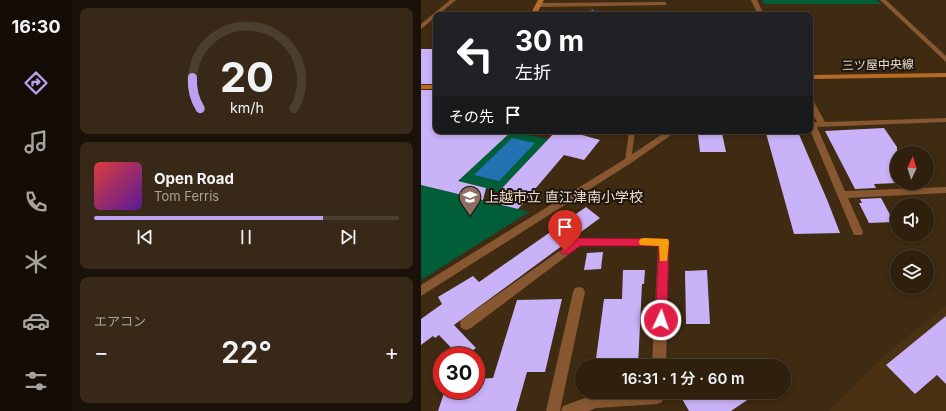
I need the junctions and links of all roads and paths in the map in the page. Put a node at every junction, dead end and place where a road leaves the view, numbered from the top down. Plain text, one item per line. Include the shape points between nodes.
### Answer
1 (453, 0) edge
2 (754, 0) edge
3 (883, 0) edge
4 (539, 3) edge
5 (665, 5) edge
6 (439, 12) edge
7 (534, 12) edge
8 (760, 12) edge
9 (433, 17) edge
10 (421, 27) edge
11 (946, 60) edge
12 (946, 75) edge
13 (813, 77) edge
14 (433, 87) edge
15 (421, 88) edge
16 (813, 108) edge
17 (946, 120) edge
18 (822, 124) junction
19 (813, 125) edge
20 (813, 130) edge
21 (632, 134) edge
22 (667, 134) edge
23 (628, 161) junction
24 (946, 190) edge
25 (842, 195) junction
26 (858, 232) dead end
27 (421, 291) edge
28 (579, 292) dead end
29 (466, 324) dead end
30 (659, 359) edge
31 (620, 399) edge
32 (553, 411) edge
33 (568, 411) edge

1 - 6 street
2 - 8 street
3 - 11 street
4 - 5 street
4 - 7 main road
9 - 10 street
12 - 13 main road, 三ツ屋中央線
14 - 15 main road
16 - 18 street
17 - 18 street
18 - 19 street
20 - 25 street
21 - 23 lane
22 - 23 street
23 - 27 street
24 - 25 street
25 - 26 street
28 - 32 street
29 - 30 street via 578,242 664,242
31 - 33 street via 596,401

